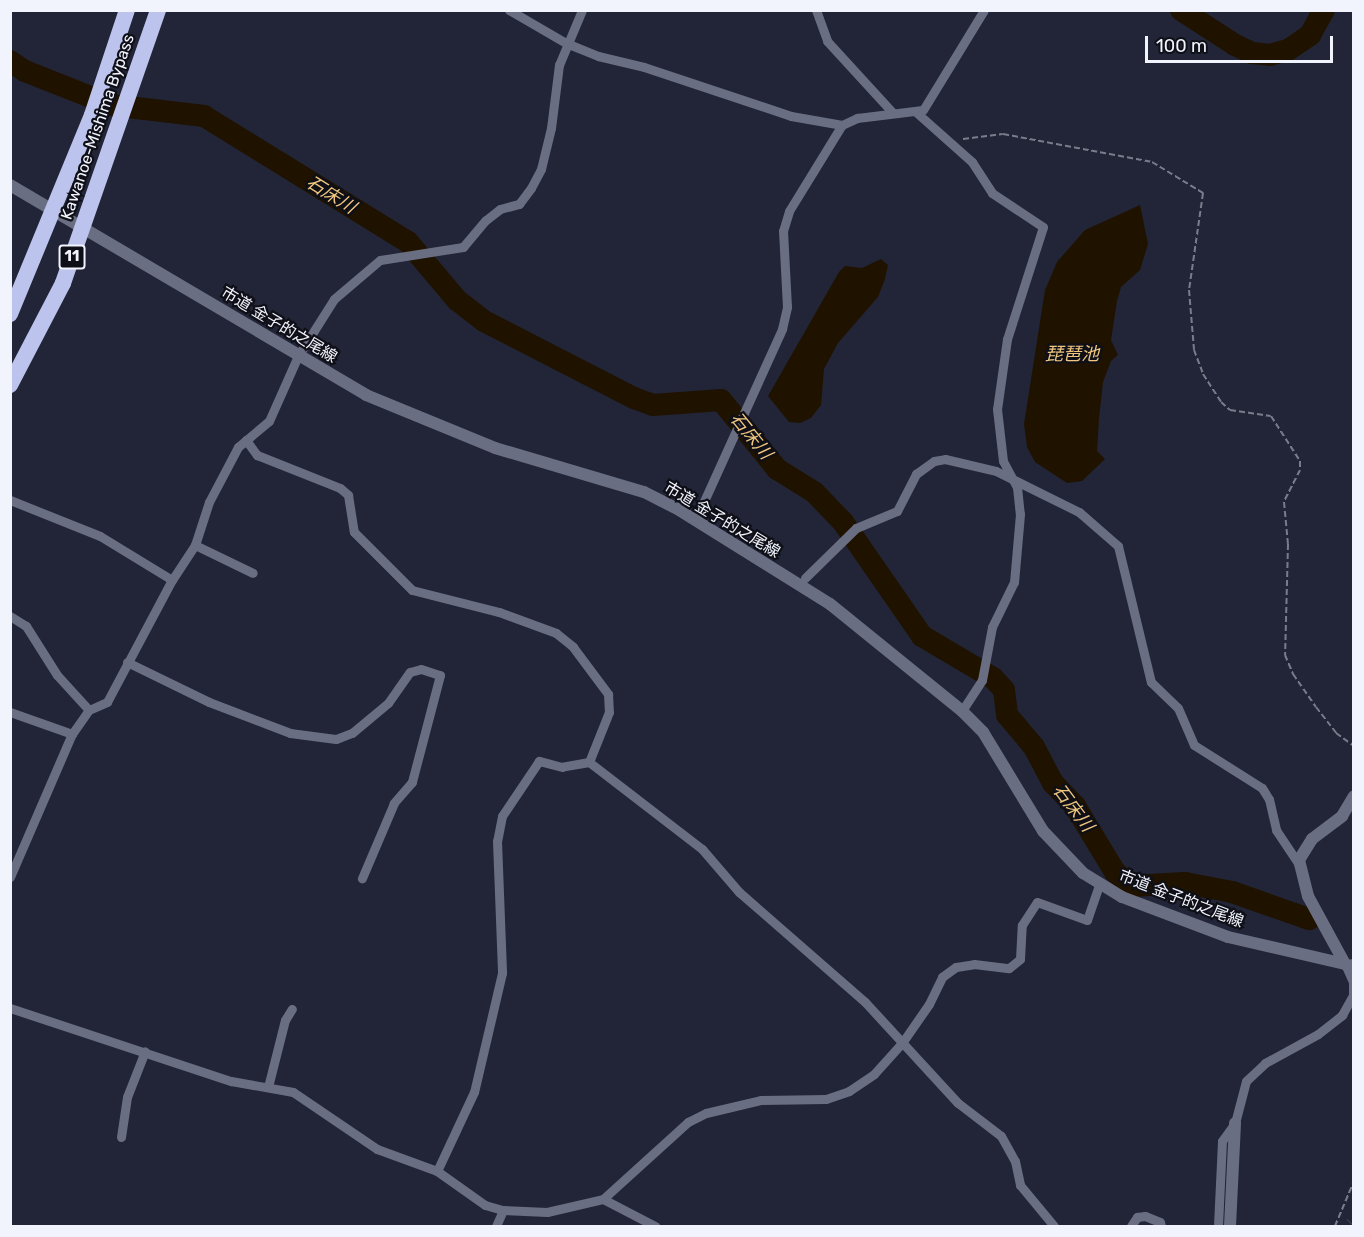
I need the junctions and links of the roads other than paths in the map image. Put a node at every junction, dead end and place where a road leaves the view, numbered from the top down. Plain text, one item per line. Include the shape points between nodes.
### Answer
1 (127, 10) edge
2 (158, 10) edge
3 (509, 10) edge
4 (582, 10) edge
5 (816, 10) edge
6 (984, 10) edge
7 (566, 43) junction
8 (892, 112) junction
9 (917, 113) junction
10 (842, 125) junction
11 (10, 185) edge
12 (54, 207) junction
13 (83, 226) junction
14 (10, 314) edge
15 (298, 356) junction
16 (10, 386) edge
17 (246, 440) junction
18 (1012, 477) junction
19 (10, 500) edge
20 (696, 521) junction
21 (195, 545) junction
22 (252, 573) dead end
23 (805, 578) dead end
24 (172, 580) junction
25 (10, 616) edge
26 (127, 662) junction
27 (89, 710) junction
28 (962, 711) junction
29 (10, 712) edge
30 (72, 734) junction
31 (589, 762) junction
32 (1353, 796) edge
33 (1300, 866) junction
34 (10, 877) edge
35 (362, 878) dead end
36 (1099, 885) junction
37 (1349, 963) edge
38 (10, 1008) edge
39 (292, 1009) dead end
40 (902, 1043) junction
41 (145, 1051) junction
42 (268, 1087) junction
43 (1235, 1123) junction
44 (121, 1137) dead end
45 (437, 1171) junction
46 (603, 1198) junction
47 (503, 1210) junction
48 (496, 1227) edge
49 (655, 1227) edge
50 (1054, 1227) edge
51 (1131, 1227) edge
52 (1161, 1227) edge
53 (1218, 1227) edge
54 (1230, 1227) edge

1 - 12 highway, Kawanoe-Mishima Bypass / 11 via 92,115
2 - 13 highway, Kawanoe-Mishima Bypass / 11
3 - 7 street
4 - 7 street
5 - 8 street via 827,41
6 - 9 street via 928,104
7 - 10 street via 732,99
7 - 15 street via 553,90 551,128 541,169 519,204 500,208 463,247 380,260 334,299
8 - 9 street
8 - 10 street
9 - 18 street via 972,162 992,193 1043,227 1007,339 997,409 1003,461
10 - 20 street via 789,211 783,231 787,307 782,329
11 - 12 street, 市道 金子的之尾線
12 - 13 street, 市道 金子的之尾線
12 - 14 highway, Kawanoe-Mishima Bypass / 11
13 - 15 street, 市道 金子的之尾線
13 - 16 highway, Kawanoe-Mishima Bypass / 11 via 63,283
15 - 17 street via 269,421
15 - 20 street, 市道 金子的之尾線 via 408,415 495,448 644,492
17 - 21 street via 209,502
17 - 31 street via 257,455 348,495 354,532 412,590 499,612 556,633 573,647 608,694 609,712
18 - 23 street via 945,459 934,461 916,474 897,511 856,528
18 - 28 street via 1017,487 1020,544 1014,582 992,627 982,680
18 - 33 street via 1079,512 1118,546 1151,682 1178,708 1194,745 1262,788 1269,799 1276,830
19 - 24 street via 100,536
20 - 28 street, 市道 金子的之尾線 via 830,604
21 - 22 street
21 - 24 street
24 - 26 street
25 - 27 street via 26,626 57,675
26 - 27 street via 107,702
26 - 35 street via 208,702 290,734 336,739 352,733 388,703 410,672 421,669 440,675 412,782 394,803
27 - 30 street
28 - 36 street, 市道 金子的之尾線 via 983,732 1043,831 1065,857
29 - 30 street
30 - 34 street
31 - 40 street via 702,849 739,892 865,1002
31 - 45 street via 562,768 539,761 502,816 497,841 502,973 474,1092
32 - 33 street via 1342,816 1308,844
33 - 37 street via 1308,896
36 - 37 street, 市道 金子的之尾線 via 1228,937
36 - 40 street via 1087,920 1037,902 1022,925 1020,959 1009,968 974,964 956,967 942,977
37 - 43 street via 1353,982 1348,1005 1329,1026 1253,1071 1240,1093
38 - 41 street
39 - 42 street via 285,1020
40 - 46 street via 874,1074 849,1091 826,1099 761,1100 706,1113 688,1122
40 - 50 street via 958,1103 1001,1136 1015,1161 1020,1185
41 - 42 street via 231,1081
41 - 44 street via 128,1097
42 - 45 street via 307,1099 378,1149
43 - 53 street via 1222,1142
43 - 54 street
45 - 47 street via 476,1201
46 - 47 street via 547,1212
46 - 49 street
47 - 48 street
51 - 52 street via 1137,1217 1145,1215 1160,1222

